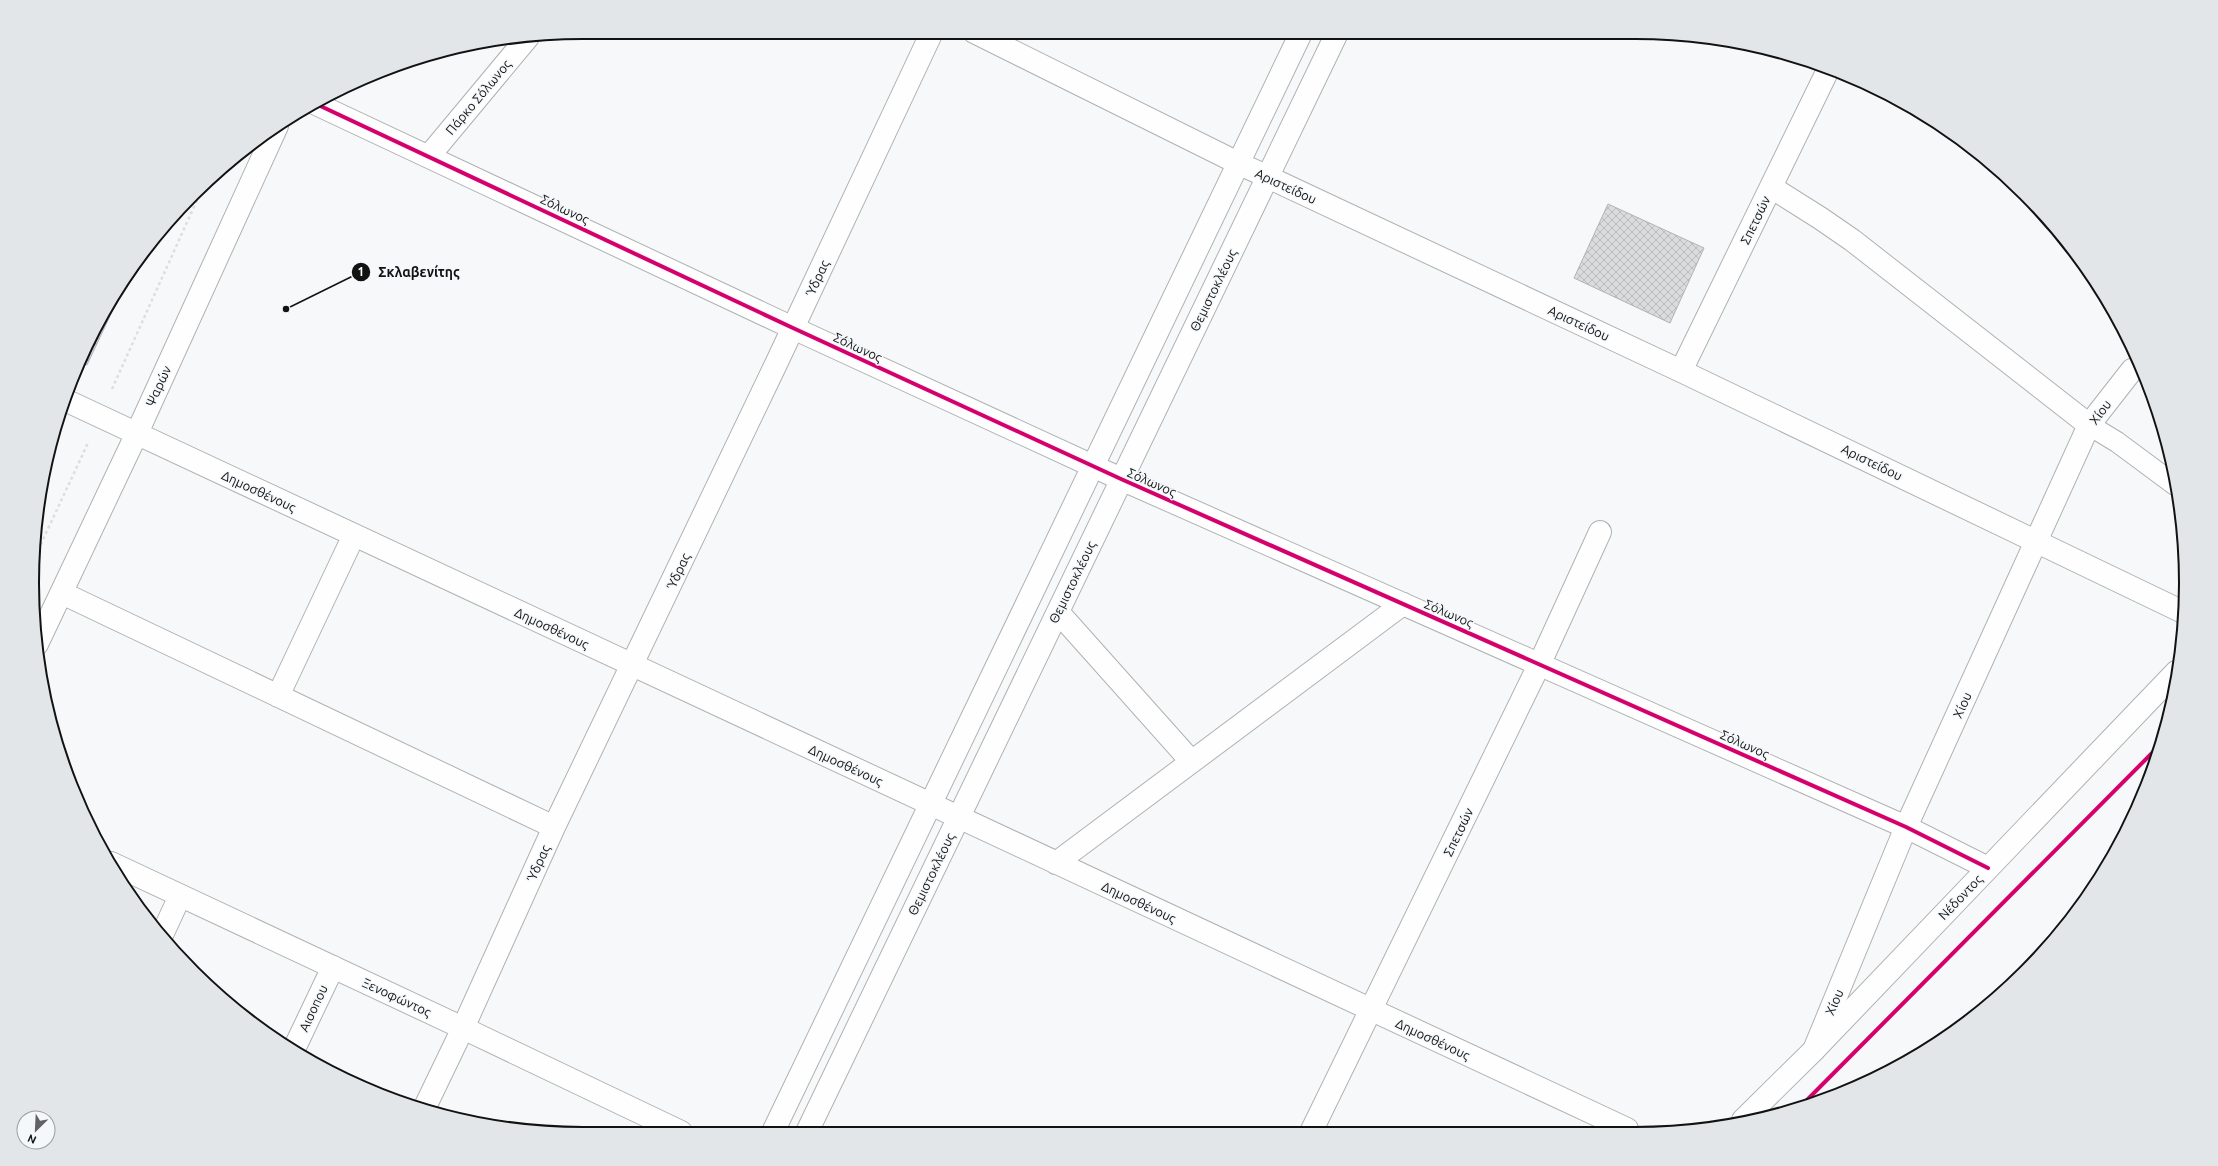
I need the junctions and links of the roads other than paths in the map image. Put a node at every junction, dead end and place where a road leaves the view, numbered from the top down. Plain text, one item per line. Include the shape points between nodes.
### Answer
1 (929, 39) edge
2 (988, 39) edge
3 (1298, 39) edge
4 (1334, 39) edge
5 (523, 43) edge
6 (1826, 74) edge
7 (321, 106) edge
8 (272, 137) edge
9 (429, 156) junction
10 (1238, 163) junction
11 (1267, 177) junction
12 (1771, 188) junction
13 (793, 328) junction
14 (2132, 370) dead end
15 (1681, 371) junction
16 (70, 402) edge
17 (2089, 425) junction
18 (137, 433) junction
19 (1094, 466) junction
20 (1121, 479) junction
21 (2170, 481) edge
22 (1600, 532) dead end
23 (354, 535) junction
24 (2036, 541) junction
25 (62, 593) junction
26 (1403, 604) junction
27 (2178, 610) edge
28 (1058, 612) junction
29 (42, 634) edge
30 (1540, 663) junction
31 (633, 665) junction
32 (2171, 678) edge
33 (278, 696) junction
34 (1191, 761) junction
35 (930, 804) junction
36 (959, 818) junction
37 (554, 827) junction
38 (1906, 827) junction
39 (1056, 862) junction
40 (120, 867) edge
41 (1988, 868) junction
42 (180, 896) junction
43 (164, 930) edge
44 (333, 967) junction
45 (1371, 1010) junction
46 (463, 1028) junction
47 (296, 1045) edge
48 (1813, 1051) junction
49 (427, 1103) edge
50 (1748, 1115) edge
51 (671, 1127) edge
52 (775, 1127) edge
53 (809, 1127) edge
54 (1313, 1127) edge
55 (1621, 1127) edge

1 - 13 street, Ύδρας
2 - 10 street, Αριστείδου
3 - 10 street
4 - 11 street, Θεμιστοκλέους
5 - 9 street, Πάρκο Σόλωνος
6 - 12 street, Σπετσών
7 - 9 street, Σόλωνος
8 - 18 street, Ψαρών
9 - 13 street, Σόλωνος
10 - 11 street, Αριστείδου
10 - 19 street
11 - 15 street, Αριστείδου
11 - 20 street, Θεμιστοκλέους
12 - 15 street, Σπετσών
12 - 17 street via 1852,240
13 - 19 street, Σόλωνος
13 - 31 street, Ύδρας
14 - 17 street, Χίου
15 - 24 street, Αριστείδου
16 - 18 street, Δημοσθένους
17 - 21 lane via 2117,442
17 - 24 street, Χίου
18 - 23 street, Δημοσθένους
18 - 25 street, Ψαρών
19 - 20 street, Σόλωνος
19 - 35 street
20 - 26 street, Σόλωνος
20 - 28 street, Θεμιστοκλέους
22 - 30 street, Σπετσών
23 - 31 street, Δημοσθένους
23 - 33 street
24 - 27 street, Αριστείδου
24 - 38 street, Χίου
25 - 29 street, Ψαρών
25 - 33 street
26 - 30 street, Σόλωνος
26 - 34 street
28 - 34 street
28 - 36 street, Θεμιστοκλέους
30 - 38 street, Σόλωνος
30 - 45 street, Σπετσών
31 - 35 street, Δημοσθένους
31 - 37 street, Ύδρας
32 - 41 street, Νέδοντος
33 - 37 street
34 - 39 street
35 - 36 street, Δημοσθένους
35 - 52 street
36 - 39 street, Δημοσθένους
36 - 53 street, Θεμιστοκλέους
37 - 46 street, Ύδρας
38 - 41 street, Σόλωνος
38 - 48 street, Χίου
39 - 45 street, Δημοσθένους
40 - 42 street, Ξενοφώντος
41 - 48 street, Νέδοντος
42 - 43 street
42 - 44 street, Ξενοφώντος
44 - 46 street, Ξενοφώντος
44 - 47 street, Αισοπου
45 - 54 street, Σπετσών
45 - 55 street, Δημοσθένους
46 - 49 street, Ύδρας
46 - 51 street, Ξενοφώντος
48 - 50 street, Νέδοντος

